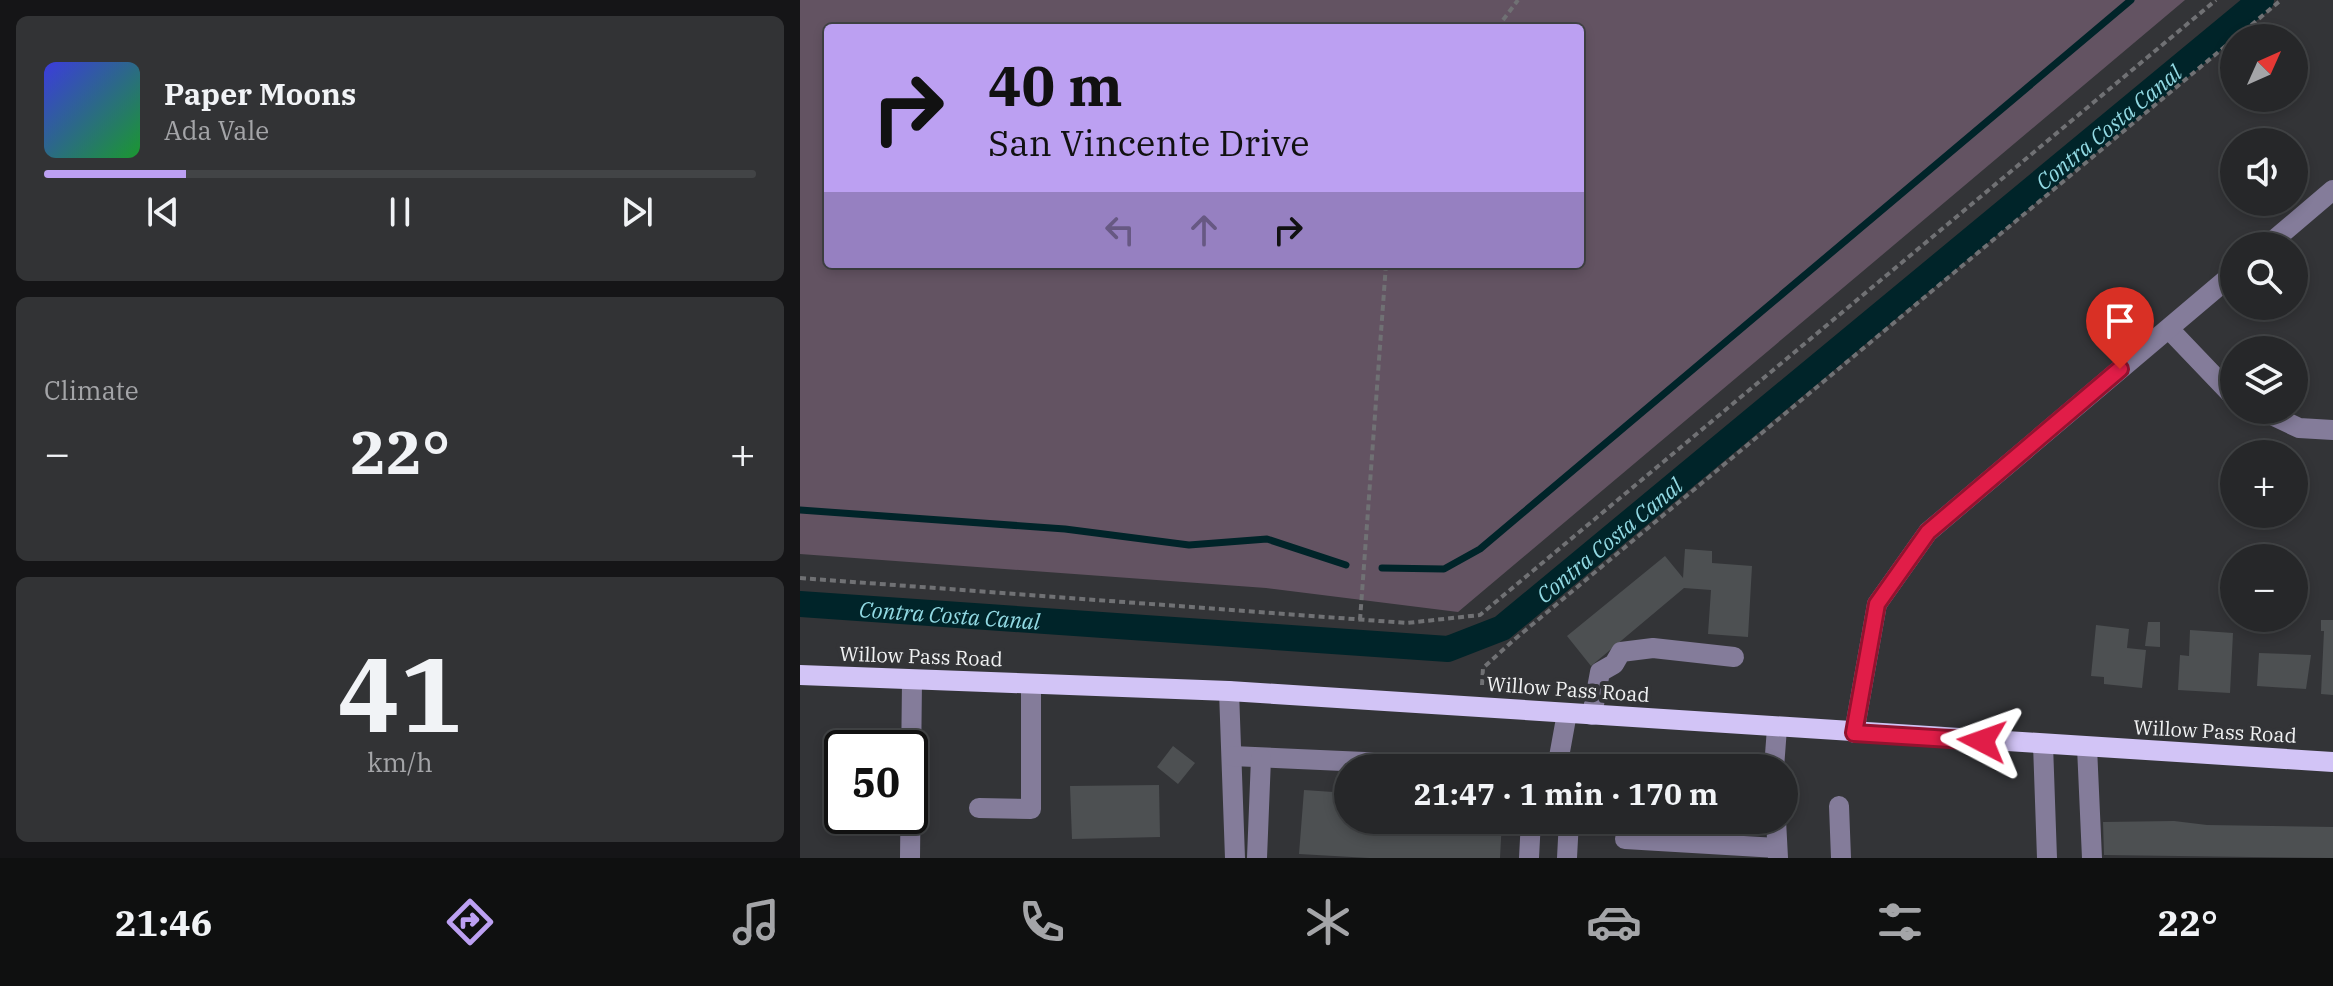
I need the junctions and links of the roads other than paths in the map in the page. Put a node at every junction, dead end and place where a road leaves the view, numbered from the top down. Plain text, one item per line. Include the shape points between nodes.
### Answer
1 (2333, 190) edge
2 (2284, 232) edge
3 (2220, 285) edge
4 (2169, 329) junction
5 (2220, 382) edge
6 (2291, 424) edge
7 (2333, 430) edge
8 (1734, 657) dead end
9 (800, 675) edge
10 (912, 681) junction
11 (1031, 684) junction
12 (1229, 691) junction
13 (1567, 713) junction
14 (1592, 715) junction
15 (1777, 728) junction
16 (1854, 733) junction
17 (2043, 744) junction
18 (2087, 747) junction
19 (1560, 754) edge
20 (1775, 754) edge
21 (1232, 756) junction
22 (1261, 758) junction
23 (1334, 761) edge
24 (2333, 762) edge
25 (1839, 806) dead end
26 (979, 808) dead end
27 (1530, 834) edge
28 (1568, 834) edge
29 (1625, 839) dead end
30 (1778, 853) edge
31 (910, 858) edge
32 (1235, 858) edge
33 (1257, 858) edge
34 (1529, 858) edge
35 (1567, 858) edge
36 (1841, 858) edge
37 (2047, 858) edge
38 (2092, 858) edge

1 - 2 street
3 - 4 street
4 - 5 street
4 - 16 street via 1928,532 1877,604
6 - 7 street
8 - 14 street via 1653,648 1621,652 1600,672
9 - 10 main road, Willow Pass Road
10 - 11 main road, Willow Pass Road
10 - 31 street
11 - 12 main road, Willow Pass Road
11 - 26 street via 1031,809
12 - 13 main road, Willow Pass Road
12 - 21 street
13 - 14 main road, Willow Pass Road
13 - 19 street
14 - 15 main road, Willow Pass Road
15 - 16 main road, Willow Pass Road
15 - 20 street
16 - 17 main road, Willow Pass Road
17 - 18 main road, Willow Pass Road
17 - 37 street
18 - 24 main road, Willow Pass Road
18 - 38 street
21 - 22 street
21 - 32 street
22 - 23 street
22 - 33 street
25 - 36 street
27 - 34 street
28 - 35 street
29 - 30 street

